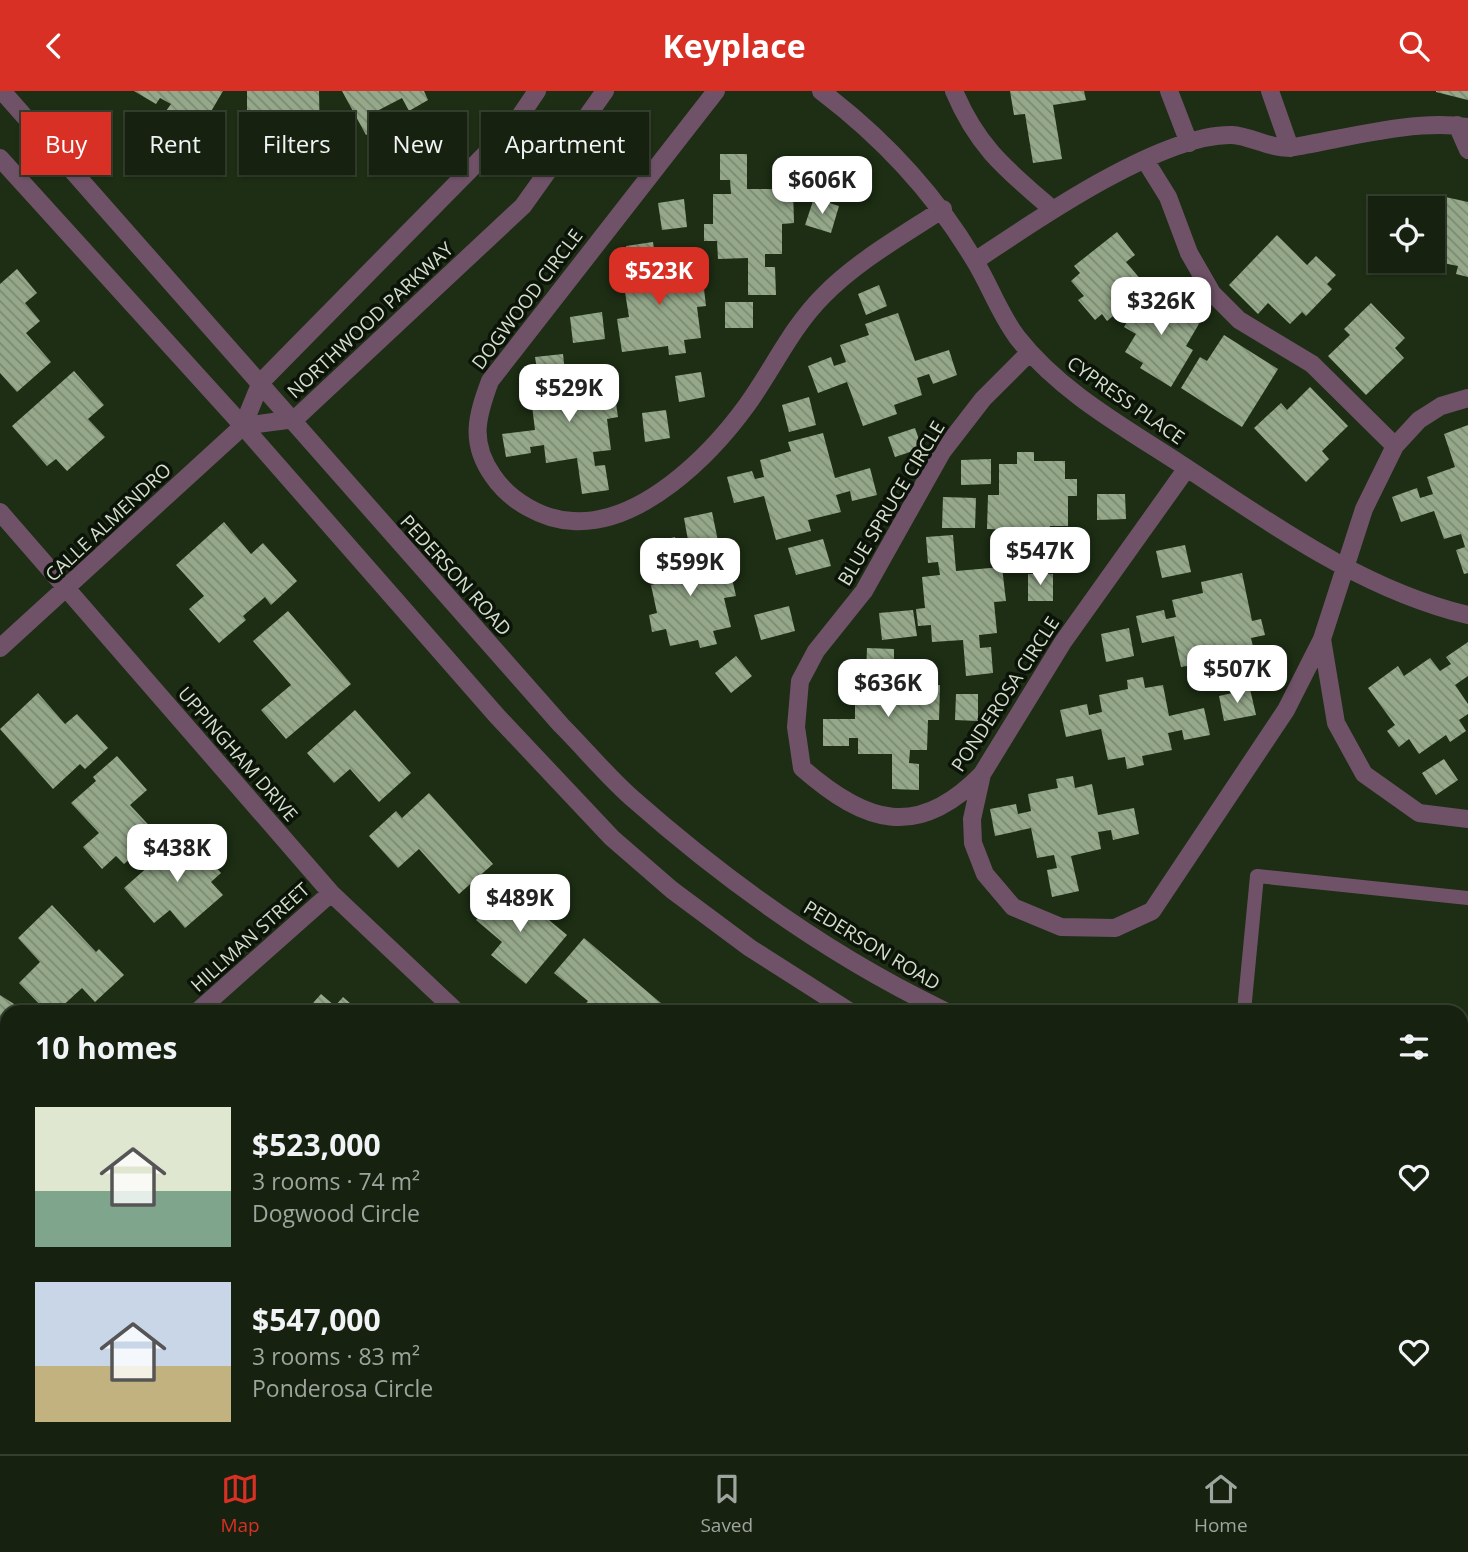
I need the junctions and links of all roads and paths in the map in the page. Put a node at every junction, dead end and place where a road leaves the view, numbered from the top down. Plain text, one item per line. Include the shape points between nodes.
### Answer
1 (2, 91) edge
2 (537, 91) edge
3 (605, 91) edge
4 (716, 91) edge
5 (821, 91) edge
6 (954, 91) edge
7 (1169, 91) edge
8 (1270, 91) edge
9 (1463, 126) edge
10 (1189, 143) junction
11 (1290, 148) junction
12 (1468, 150) edge
13 (0, 158) edge
14 (1145, 160) junction
15 (943, 209) junction
16 (1052, 209) junction
17 (975, 261) junction
18 (1030, 352) junction
19 (261, 382) junction
20 (1468, 398) edge
21 (295, 419) junction
22 (243, 426) junction
23 (1395, 446) junction
24 (1187, 468) junction
25 (0, 512) edge
26 (1345, 570) junction
27 (66, 590) junction
28 (1468, 615) edge
29 (1322, 639) junction
30 (0, 648) edge
31 (802, 768) joint
32 (982, 775) junction
33 (1468, 819) edge
34 (331, 893) junction
35 (1468, 898) edge
36 (205, 1005) edge
37 (450, 1005) edge
38 (840, 1005) edge
39 (934, 1005) edge
40 (1245, 1005) edge

1 - 19 street, PEDERSON ROAD
2 - 19 street, NORTHWOOD PARKWAY via 514,125
3 - 21 street, NORTHWOOD PARKWAY via 523,206
4 - 15 street, DOGWOOD CIRCLE via 490,381 477,417 477,442 493,477 533,510 559,520 609,520 666,487 723,436 803,317 823,296 866,260
5 - 15 street, CYPRESS PLACE via 862,122
6 - 16 street via 968,124 994,159
7 - 10 street
8 - 11 street
9 - 11 street via 1358,132
9 - 12 street
10 - 11 street via 1231,135
10 - 14 street
13 - 22 street
14 - 16 street
14 - 23 street via 1168,197 1189,253 1212,293 1239,320 1312,364
15 - 17 street, CYPRESS PLACE
16 - 17 street
17 - 18 street, CYPRESS PLACE via 1015,335
18 - 24 street, CYPRESS PLACE via 1089,404
18 - 31 street, BLUE SPRUCE CIRCLE via 983,399 942,452 864,591 816,651 800,681 796,727
19 - 21 street, PEDERSON ROAD
19 - 22 street, NORTHWOOD PARKWAY
20 - 23 street via 1441,406 1419,420
21 - 22 street, NORTHWOOD PARKWAY
21 - 39 street, PEDERSON ROAD via 552,715 631,796 776,912
22 - 27 street, CALLE ALMENDRO
22 - 38 street via 497,716 612,838 751,948
23 - 26 street via 1364,509
24 - 26 street, CYPRESS PLACE
24 - 32 street, PONDEROSA CIRCLE via 1063,642
25 - 27 street, UPPINGHAM DRIVE
26 - 28 street, CYPRESS PLACE
26 - 29 street
27 - 30 street, CALLE ALMENDRO
27 - 34 street, UPPINGHAM DRIVE
29 - 32 street via 1286,710 1152,911 1115,928 1061,927 1013,907 985,874 973,843 972,819
29 - 33 street via 1336,723 1364,775 1419,813
31 - 32 street, PONDEROSA CIRCLE via 832,795 883,817 906,818 930,813 953,800
34 - 36 street, HILLMAN STREET
34 - 37 street, UPPINGHAM DRIVE
35 - 40 lane via 1257,876

